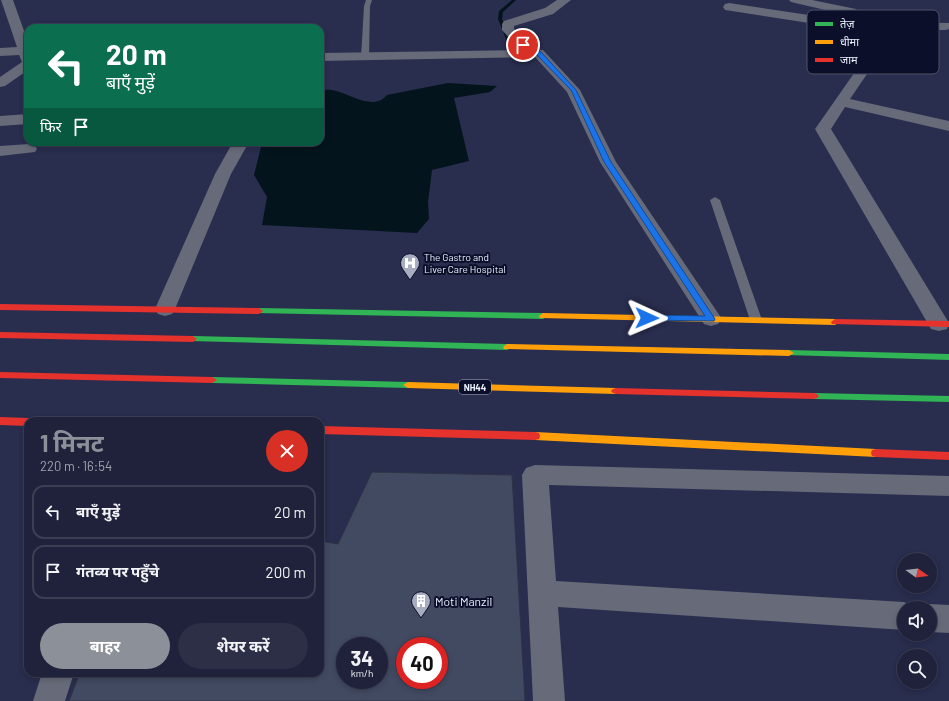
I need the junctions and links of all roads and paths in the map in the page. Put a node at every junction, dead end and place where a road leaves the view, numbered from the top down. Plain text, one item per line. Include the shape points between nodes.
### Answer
1 (7, 0) edge
2 (369, 0) edge
3 (565, 0) edge
4 (763, 0) edge
5 (795, 0) edge
6 (729, 7) dead end
7 (856, 10) edge
8 (754, 11) junction
9 (807, 19) edge
10 (0, 22) edge
11 (15, 22) junction
12 (939, 26) edge
13 (946, 26) dead end
14 (24, 50) edge
15 (0, 52) edge
16 (531, 53) junction
17 (365, 56) junction
18 (324, 57) edge
19 (24, 58) edge
20 (24, 62) edge
21 (861, 74) edge
22 (0, 83) edge
23 (842, 102) junction
24 (24, 119) edge
25 (0, 121) edge
26 (949, 126) edge
27 (239, 146) edge
28 (29, 149) dead end
29 (0, 151) edge
30 (715, 200) dead end
31 (0, 307) edge
32 (165, 309) junction
33 (711, 319) junction
34 (756, 320) junction
35 (944, 324) edge
36 (0, 335) edge
37 (949, 357) edge
38 (0, 375) edge
39 (949, 399) edge
40 (0, 421) edge
41 (24, 422) edge
42 (324, 430) edge
43 (949, 456) edge
44 (949, 486) edge
45 (542, 592) junction
46 (897, 616) edge
47 (937, 618) edge
48 (949, 619) edge
49 (57, 677) edge
50 (49, 701) edge
51 (549, 701) edge

1 - 11 street
2 - 17 lane
3 - 16 street via 549,11 508,24 508,30
4 - 8 street
5 - 7 street
6 - 8 street
8 - 9 street
10 - 11 street
11 - 14 street
12 - 13 street
15 - 19 street
16 - 17 street
16 - 33 street via 538,53 573,90 608,162
17 - 18 street
20 - 22 street
21 - 23 street
23 - 26 street
23 - 35 street via 824,129
24 - 25 street
27 - 32 street via 223,174
28 - 29 street
30 - 34 lane
31 - 32 main road
32 - 33 main road
33 - 34 main road
34 - 35 main road
36 - 37 main road
38 - 39 main road, NH44
40 - 41 main road
42 - 43 main road via 532,436
44 - 45 street via 534,475
45 - 46 street
45 - 51 street
47 - 48 street
49 - 50 street

